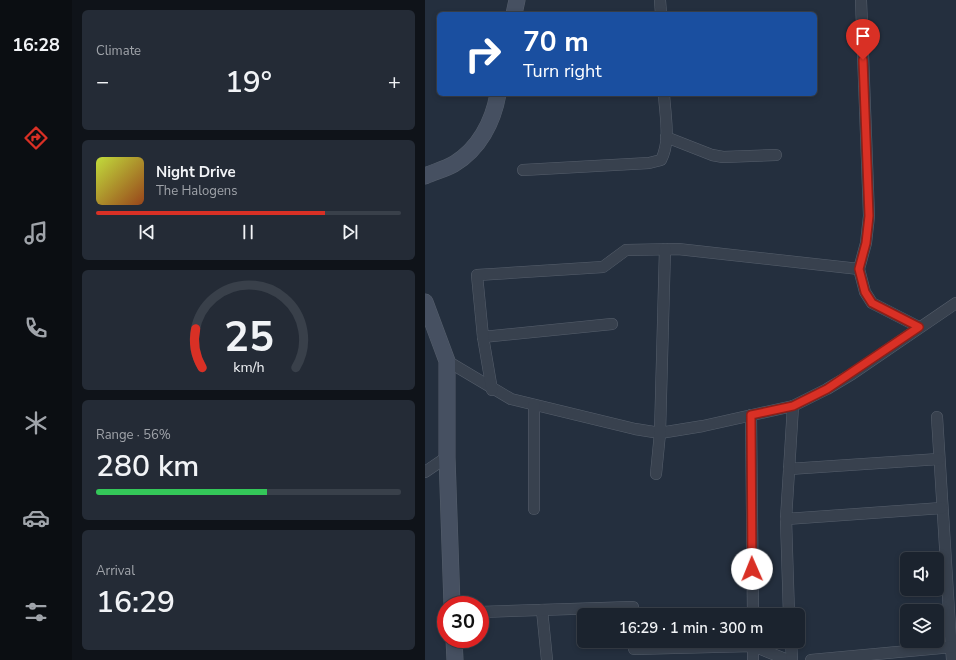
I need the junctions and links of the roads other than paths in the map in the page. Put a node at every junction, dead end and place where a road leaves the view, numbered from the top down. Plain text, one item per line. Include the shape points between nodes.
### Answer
1 (517, 0) edge
2 (660, 0) edge
3 (861, 0) edge
4 (514, 12) edge
5 (661, 12) edge
6 (498, 96) edge
7 (664, 96) edge
8 (666, 137) junction
9 (776, 155) dead end
10 (523, 170) dead end
11 (425, 176) edge
12 (665, 249) junction
13 (859, 269) junction
14 (425, 302) edge
15 (956, 303) edge
16 (612, 324) dead end
17 (919, 327) junction
18 (483, 337) junction
19 (447, 361) junction
20 (492, 390) junction
21 (534, 405) junction
22 (793, 406) junction
23 (751, 415) junction
24 (937, 417) dead end
25 (660, 433) junction
26 (447, 456) junction
27 (939, 458) junction
28 (789, 468) junction
29 (425, 472) edge
30 (656, 474) dead end
31 (942, 508) junction
32 (533, 509) dead end
33 (786, 519) junction
34 (452, 596) edge
35 (603, 608) edge
36 (633, 608) edge
37 (753, 608) edge
38 (789, 608) edge
39 (577, 609) edge
40 (542, 610) junction
41 (489, 612) edge
42 (952, 647) junction
43 (454, 648) edge
44 (634, 648) edge
45 (654, 648) edge
46 (753, 648) edge
47 (763, 648) edge
48 (791, 648) edge
49 (455, 660) edge
50 (547, 660) edge
51 (753, 660) edge
52 (788, 660) edge
53 (792, 660) edge
54 (811, 660) edge
55 (952, 660) edge

1 - 4 street
2 - 5 street
3 - 13 street via 869,216 866,243
6 - 11 street via 495,111 477,145 454,164
7 - 8 street
8 - 9 street via 712,156
8 - 10 street via 665,152 661,160 655,163
12 - 13 street
12 - 18 street via 626,250 603,267 477,275
12 - 25 street
13 - 17 street via 865,292 872,303
14 - 19 street
15 - 17 street
16 - 18 street
17 - 22 street via 834,386
18 - 20 street
19 - 20 street
19 - 26 street
20 - 21 street via 511,399
21 - 25 street
21 - 32 street
22 - 23 street
22 - 28 street
23 - 25 street
23 - 37 street
24 - 27 street
25 - 30 street
26 - 29 street
26 - 34 street
27 - 28 street
27 - 31 street
28 - 33 street
31 - 33 street
31 - 42 street
33 - 38 street
35 - 36 street
39 - 40 street
40 - 41 street
40 - 50 street
42 - 54 street
42 - 55 street
43 - 49 street
44 - 45 street
46 - 51 street
47 - 52 street
48 - 53 street

